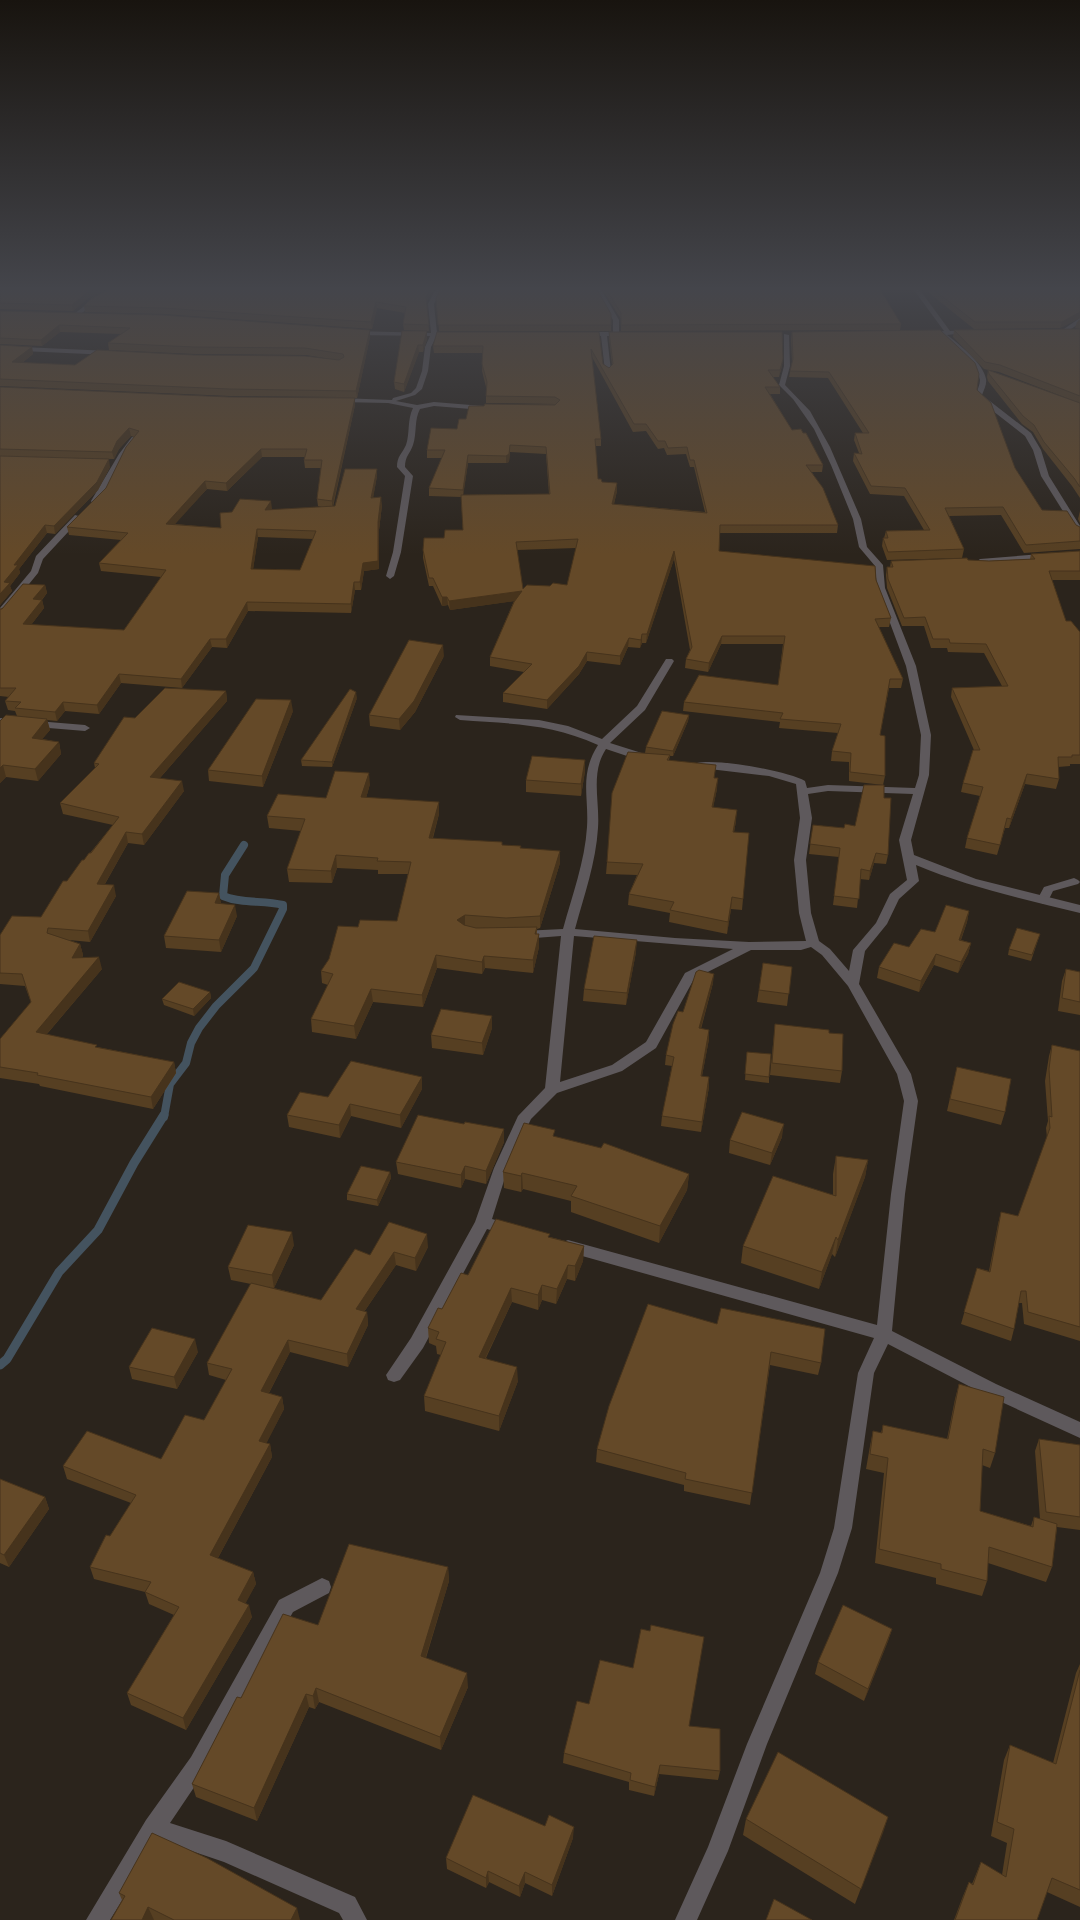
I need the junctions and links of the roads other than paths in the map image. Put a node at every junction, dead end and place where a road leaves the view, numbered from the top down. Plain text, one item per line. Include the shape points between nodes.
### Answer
1 (424, 376) edge
2 (785, 376) edge
3 (985, 376) edge
4 (334, 400) edge
5 (388, 401) junction
6 (417, 407) junction
7 (489, 408) edge
8 (135, 439) edge
9 (1080, 532) edge
10 (1080, 554) edge
11 (968, 563) edge
12 (390, 576) dead end
13 (0, 614) edge
14 (669, 662) dead end
15 (460, 717) dead end
16 (0, 721) edge
17 (85, 728) dead end
18 (604, 743) junction
19 (652, 758) edge
20 (692, 764) edge
21 (918, 791) junction
22 (802, 792) junction
23 (910, 858) junction
24 (1074, 882) dead end
25 (1042, 900) junction
26 (1080, 909) edge
27 (568, 932) junction
28 (506, 936) edge
29 (813, 943) junction
30 (749, 946) junction
31 (853, 984) junction
32 (552, 1090) junction
33 (483, 1222) junction
34 (522, 1233) edge
35 (550, 1241) edge
36 (884, 1334) junction
37 (394, 1375) dead end
38 (1080, 1430) edge
39 (322, 1587) dead end
40 (154, 1828) junction
41 (97, 1920) edge
42 (356, 1920) edge
43 (686, 1920) edge

1 - 5 street via 419,389 413,394
2 - 21 street via 782,385 794,394 817,426 858,522 861,546 866,554 883,565 880,588 911,666 926,734 924,775
3 - 9 street via 979,395 1028,434 1045,476
4 - 5 street
5 - 6 street
6 - 7 street via 434,404
6 - 12 street via 409,424 412,439 409,450 401,457 401,467 409,476 395,564
8 - 13 street via 113,463 103,492 39,558 35,571
10 - 11 street
14 - 18 street via 641,708
15 - 18 street via 538,723 564,728
16 - 17 street
18 - 19 street via 615,751
18 - 27 street via 597,754 590,783 592,827 587,863
20 - 22 street via 795,778 802,783
21 - 22 street via 828,788
21 - 23 street via 905,840
22 - 29 street via 806,818 800,860 805,913
23 - 25 street via 943,873
23 - 31 street via 913,882 894,897 881,924 859,950
24 - 25 street via 1048,890
25 - 26 street
27 - 28 street
27 - 30 street
27 - 32 street
29 - 30 street
29 - 31 street via 826,952
30 - 32 street via 689,976 651,1045 617,1068
31 - 36 street via 904,1074 911,1101
32 - 33 street via 525,1116 501,1168
33 - 34 street
33 - 37 street via 418,1343
35 - 36 street
36 - 38 street
36 - 43 street via 866,1373 840,1537 828,1573 757,1744 717,1851
39 - 40 street via 286,1606 198,1764
40 - 41 street
40 - 42 street via 226,1852 347,1905

